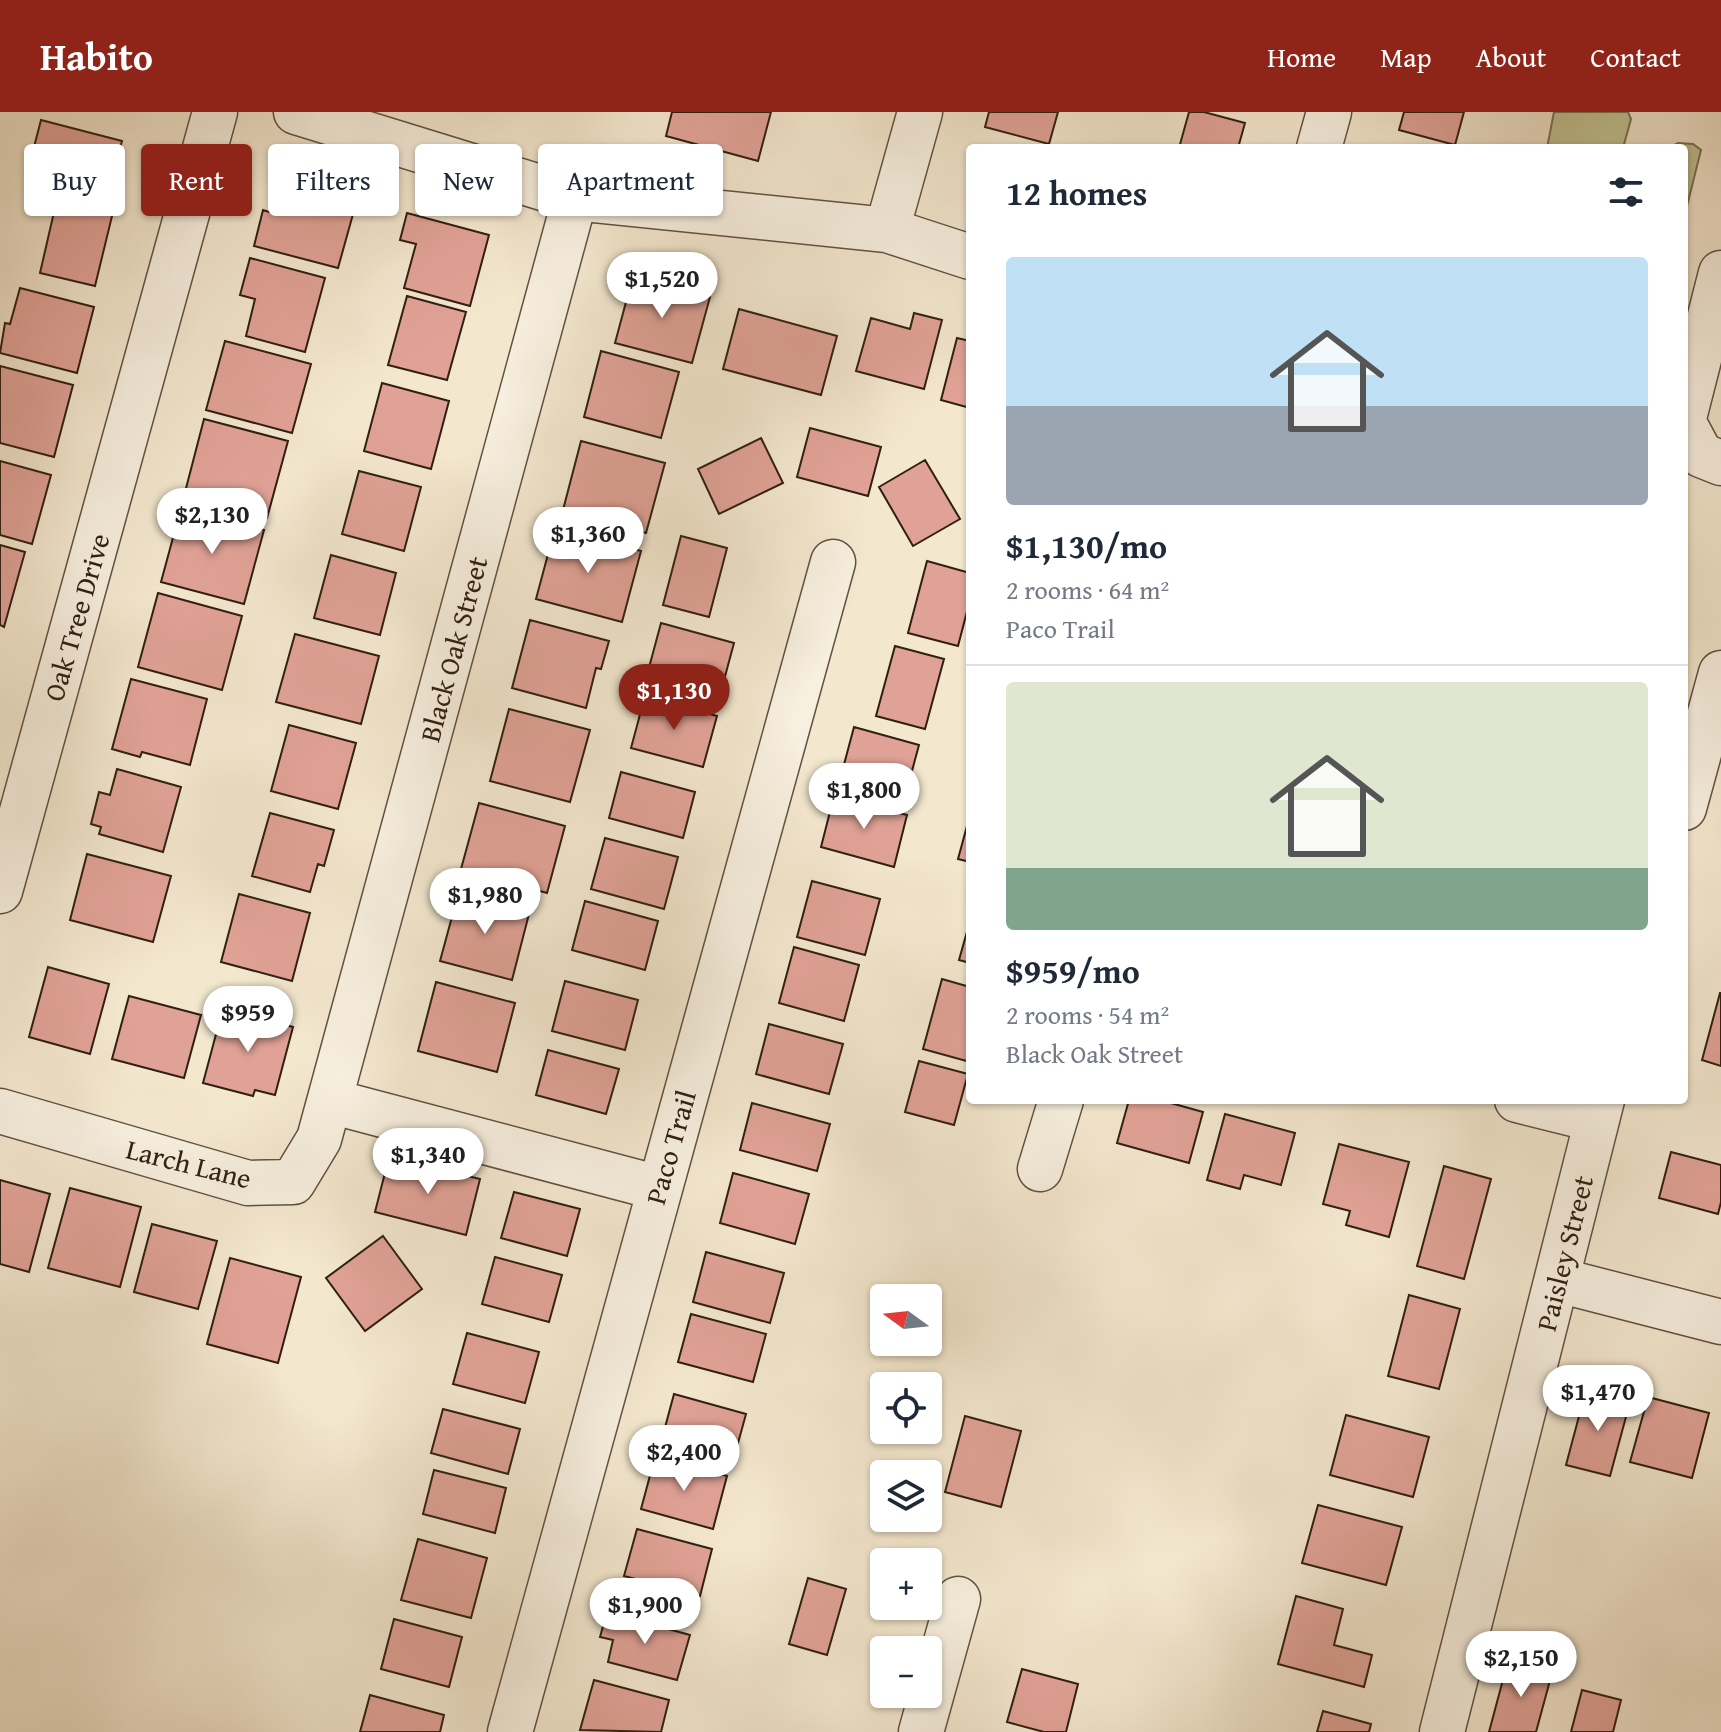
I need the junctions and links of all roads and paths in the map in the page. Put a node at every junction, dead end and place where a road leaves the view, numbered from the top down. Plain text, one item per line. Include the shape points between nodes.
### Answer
1 (215, 112) edge
2 (296, 112) edge
3 (920, 112) edge
4 (1329, 112) edge
5 (1320, 144) edge
6 (538, 187) edge
7 (723, 213) edge
8 (570, 216) edge
9 (887, 230) junction
10 (966, 256) edge
11 (1721, 273) edge
12 (1688, 404) edge
13 (1688, 428) edge
14 (1721, 463) edge
15 (833, 562) dead end
16 (1721, 673) edge
17 (1693, 742) edge
18 (1688, 779) edge
19 (0, 891) edge
20 (330, 1101) junction
21 (1060, 1104) edge
22 (1550, 1104) edge
23 (1599, 1110) edge
24 (0, 1111) edge
25 (1040, 1169) dead end
26 (659, 1188) junction
27 (1558, 1280) junction
28 (1721, 1322) edge
29 (958, 1599) dead end
30 (510, 1732) edge
31 (921, 1732) edge
32 (1442, 1732) edge

1 - 19 street, Oak Tree Drive
2 - 6 street
3 - 9 street
4 - 5 street
7 - 9 street
8 - 20 street, Black Oak Street
9 - 10 street
11 - 12 street
13 - 14 street via 1701,455
15 - 26 street, Paco Trail
16 - 17 street
17 - 18 street
20 - 24 street, Larch Lane via 319,1139 293,1182 248,1183
20 - 26 street
21 - 25 street
22 - 23 street
23 - 27 street, Paisley Street
26 - 30 street, Paco Trail
27 - 28 street
27 - 32 street, Paisley Street
29 - 31 street

